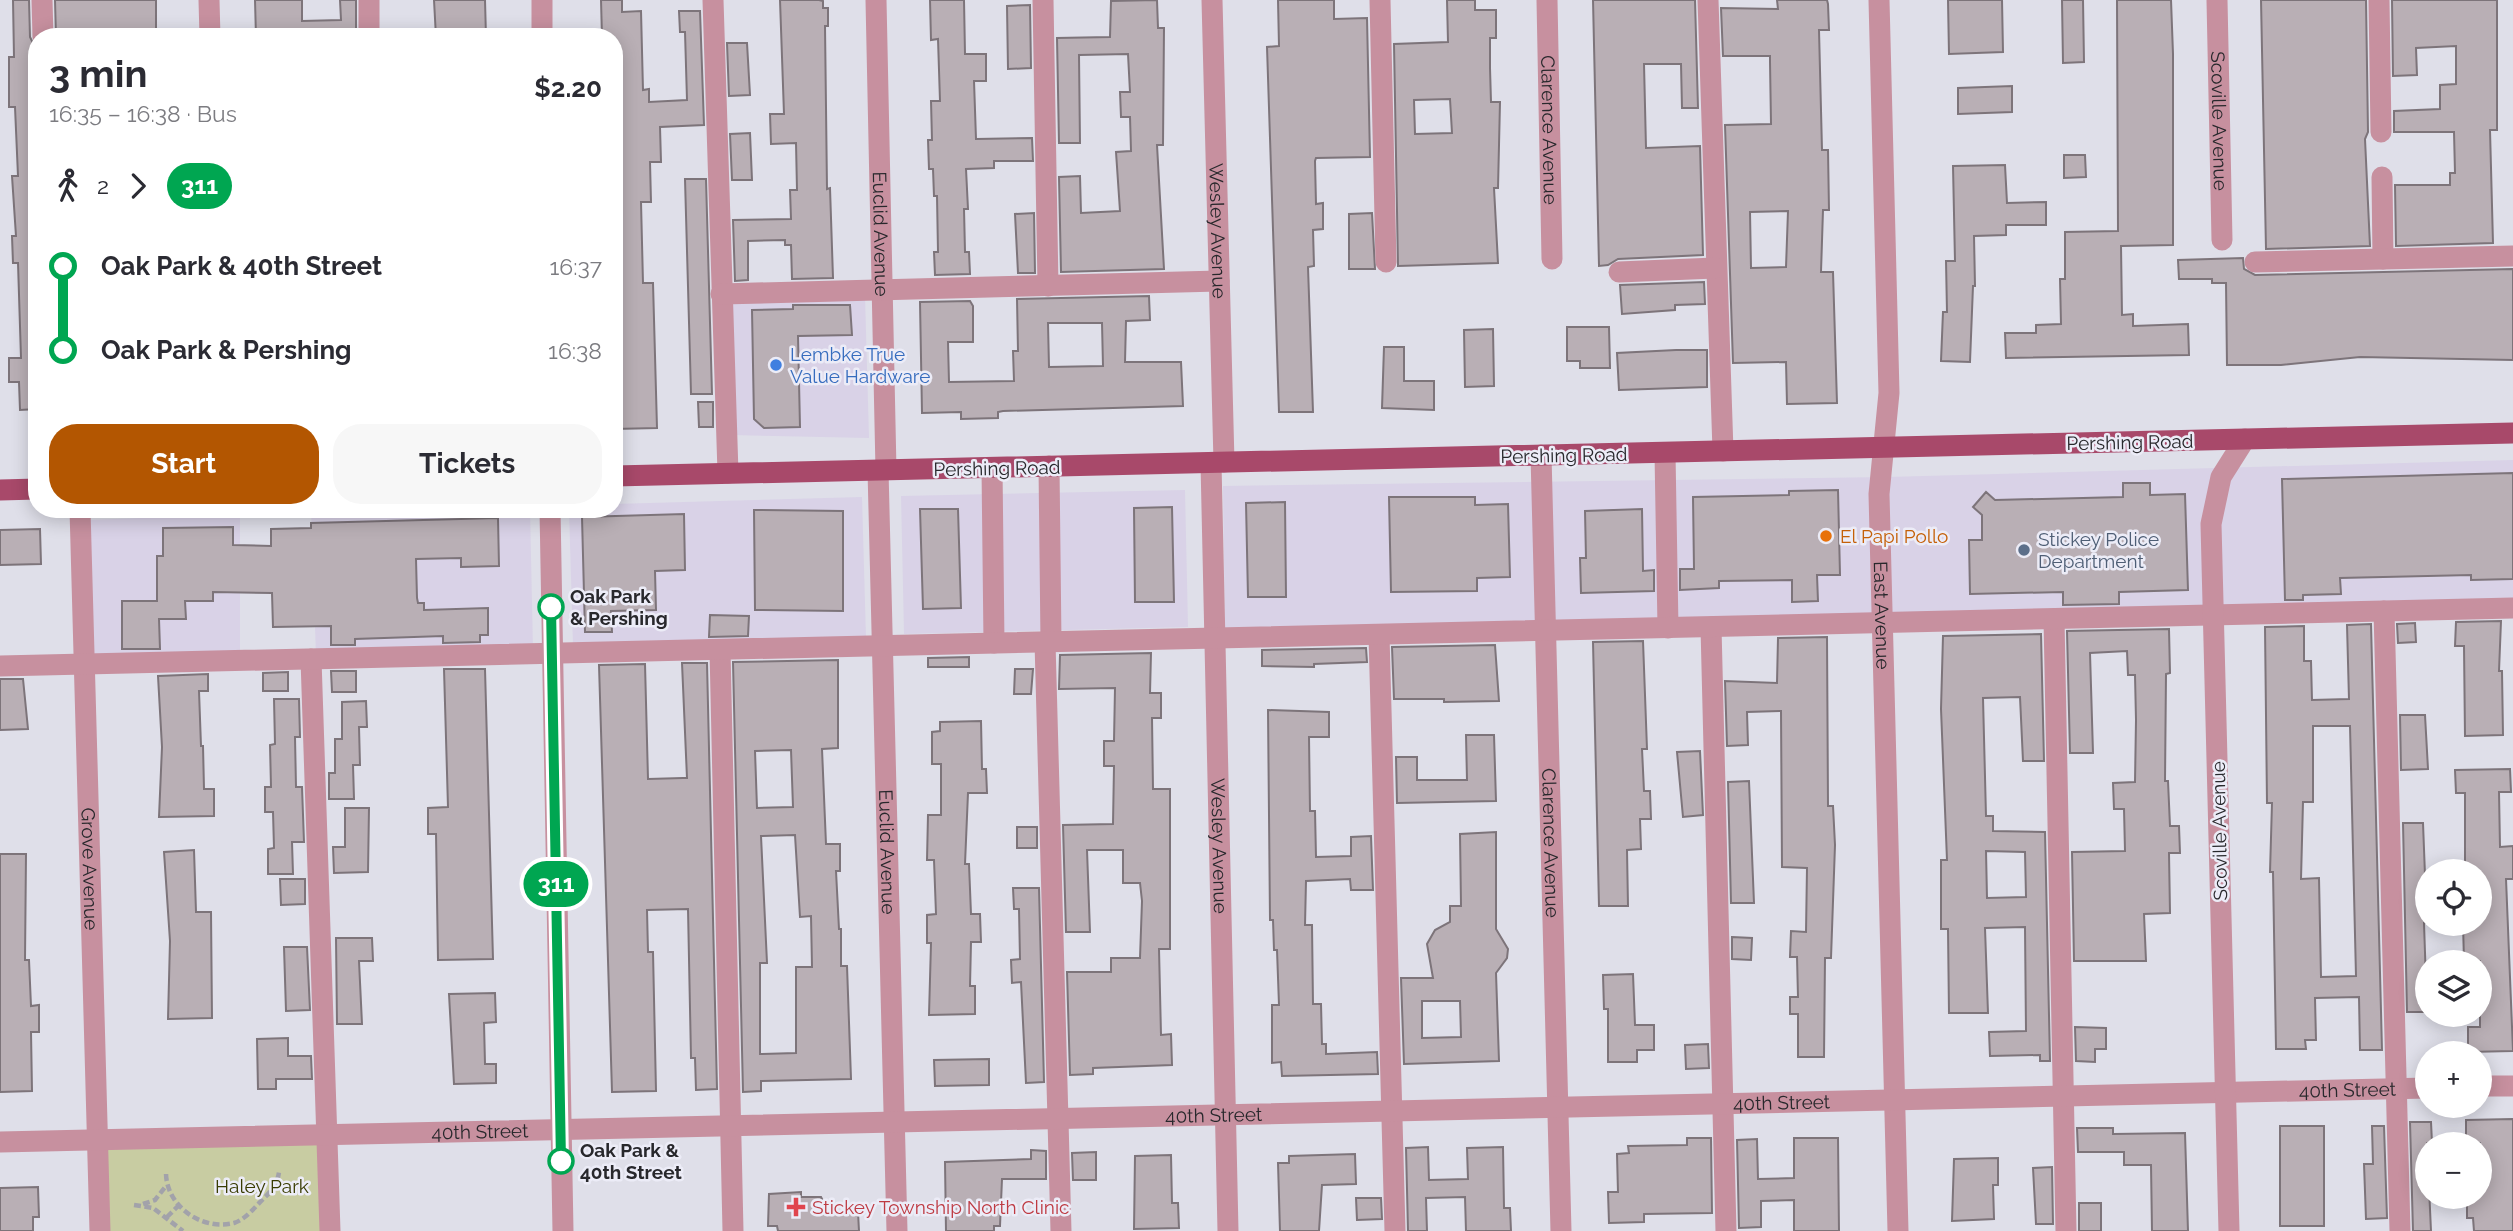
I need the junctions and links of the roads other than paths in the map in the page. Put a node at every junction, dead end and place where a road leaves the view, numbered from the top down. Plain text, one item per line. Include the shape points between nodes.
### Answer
1 (42, 0) edge
2 (209, 0) edge
3 (369, 0) edge
4 (542, 0) edge
5 (713, 0) edge
6 (876, 0) edge
7 (1043, 0) edge
8 (1212, 0) edge
9 (1380, 0) edge
10 (1546, 0) edge
11 (1708, 0) edge
12 (1879, 0) edge
13 (2217, 0) edge
14 (2379, 0) edge
15 (43, 28) edge
16 (210, 28) edge
17 (369, 28) edge
18 (542, 28) edge
19 (2381, 132) dead end
20 (2382, 177) dead end
21 (2222, 240) dead end
22 (2513, 256) edge
23 (2383, 259) junction
24 (1552, 260) dead end
25 (1386, 262) dead end
26 (2255, 262) dead end
27 (1715, 268) junction
28 (1619, 272) dead end
29 (1219, 281) junction
30 (1048, 286) junction
31 (882, 290) junction
32 (721, 294) junction
33 (2513, 433) edge
34 (2245, 439) junction
35 (1884, 447) junction
36 (1723, 451) junction
37 (1665, 453) junction
38 (1541, 455) junction
39 (1218, 463) junction
40 (1049, 467) junction
41 (992, 468) junction
42 (882, 470) junction
43 (728, 473) junction
44 (623, 476) edge
45 (28, 489) edge
46 (0, 490) edge
47 (80, 518) edge
48 (550, 518) edge
49 (2513, 608) edge
50 (2384, 611) junction
51 (2213, 615) junction
52 (2054, 619) junction
53 (1882, 623) junction
54 (1711, 626) junction
55 (1668, 628) junction
56 (1546, 631) junction
57 (1379, 635) junction
58 (1215, 638) junction
59 (1048, 642) junction
60 (994, 643) junction
61 (883, 646) junction
62 (720, 650) junction
63 (551, 654) junction
64 (311, 659) junction
65 (84, 664) junction
66 (0, 666) edge
67 (2492, 1086) edge
68 (2513, 1086) edge
69 (2415, 1087) edge
70 (2397, 1088) junction
71 (2225, 1092) junction
72 (2063, 1096) junction
73 (1895, 1100) junction
74 (1723, 1103) junction
75 (1558, 1107) junction
76 (1391, 1111) junction
77 (1226, 1115) junction
78 (1058, 1118) junction
79 (894, 1122) junction
80 (731, 1126) junction
81 (561, 1129) junction
82 (328, 1134) junction
83 (97, 1139) junction
84 (0, 1142) edge
85 (100, 1231) edge
86 (330, 1231) edge
87 (563, 1231) edge
88 (733, 1231) edge
89 (897, 1231) edge
90 (1061, 1231) edge
91 (1228, 1231) edge
92 (1395, 1231) edge
93 (1561, 1231) edge
94 (1726, 1231) edge
95 (1898, 1231) edge
96 (2066, 1231) edge
97 (2229, 1231) edge
98 (2400, 1231) edge

1 - 15 street
2 - 16 street
3 - 17 street
4 - 18 street
5 - 32 street
6 - 31 street, Euclid Avenue
7 - 30 street
8 - 29 street, Wesley Avenue
9 - 25 street
10 - 24 street, Clarence Avenue
11 - 27 street
12 - 35 street, East Avenue via 1889,393
13 - 21 street, Scoville Avenue
14 - 19 street
20 - 23 street
22 - 23 street
23 - 26 street
27 - 28 street
27 - 36 street
29 - 30 street
29 - 39 street, Wesley Avenue
30 - 31 street
31 - 32 street
31 - 42 street, Euclid Avenue
32 - 43 street
33 - 34 main road, Pershing Road
34 - 35 main road, Pershing Road
34 - 51 street, Scoville Avenue via 2221,477 2211,524
35 - 36 main road, Pershing Road
35 - 53 street, East Avenue via 1879,494
36 - 37 main road, Pershing Road
37 - 38 main road, Pershing Road
37 - 55 street
38 - 39 main road, Pershing Road
38 - 56 street, Clarence Avenue
39 - 40 main road, Pershing Road
39 - 58 street, Wesley Avenue
40 - 41 main road, Pershing Road
40 - 59 street
41 - 42 main road, Pershing Road
41 - 60 street
42 - 43 main road, Pershing Road
42 - 61 street, Euclid Avenue
43 - 44 main road, Pershing Road
45 - 46 main road
47 - 65 street, Grove Avenue
48 - 63 street
49 - 50 street
50 - 51 street
50 - 70 street
51 - 52 street
51 - 71 street, Scoville Avenue
52 - 53 street
52 - 72 street
53 - 54 street
53 - 73 street, East Avenue
54 - 55 street
54 - 74 street
55 - 56 street
56 - 57 street
56 - 75 street, Clarence Avenue
57 - 58 street
57 - 76 street
58 - 59 street
58 - 77 street, Wesley Avenue
59 - 60 street
59 - 78 street
60 - 61 street
61 - 62 street
61 - 79 street, Euclid Avenue
62 - 63 street
62 - 80 street
63 - 64 street
63 - 81 street
64 - 65 street
64 - 82 street
65 - 66 street
65 - 83 street, Grove Avenue
67 - 68 street
69 - 70 street, 40th Street
70 - 71 street, 40th Street
70 - 98 street
71 - 72 street, 40th Street
71 - 97 street, Scoville Avenue
72 - 73 street, 40th Street
72 - 96 street
73 - 74 street, 40th Street
73 - 95 street, East Avenue
74 - 75 street, 40th Street
74 - 94 street
75 - 76 street, 40th Street
75 - 93 street, Clarence Avenue
76 - 77 street, 40th Street
76 - 92 street
77 - 78 street, 40th Street
77 - 91 street, Wesley Avenue
78 - 79 street, 40th Street
78 - 90 street
79 - 80 street, 40th Street
79 - 89 street, Euclid Avenue
80 - 81 street, 40th Street
80 - 88 street
81 - 82 street, 40th Street
81 - 87 street
82 - 83 street, 40th Street
82 - 86 street
83 - 84 street, 40th Street
83 - 85 street, Grove Avenue

